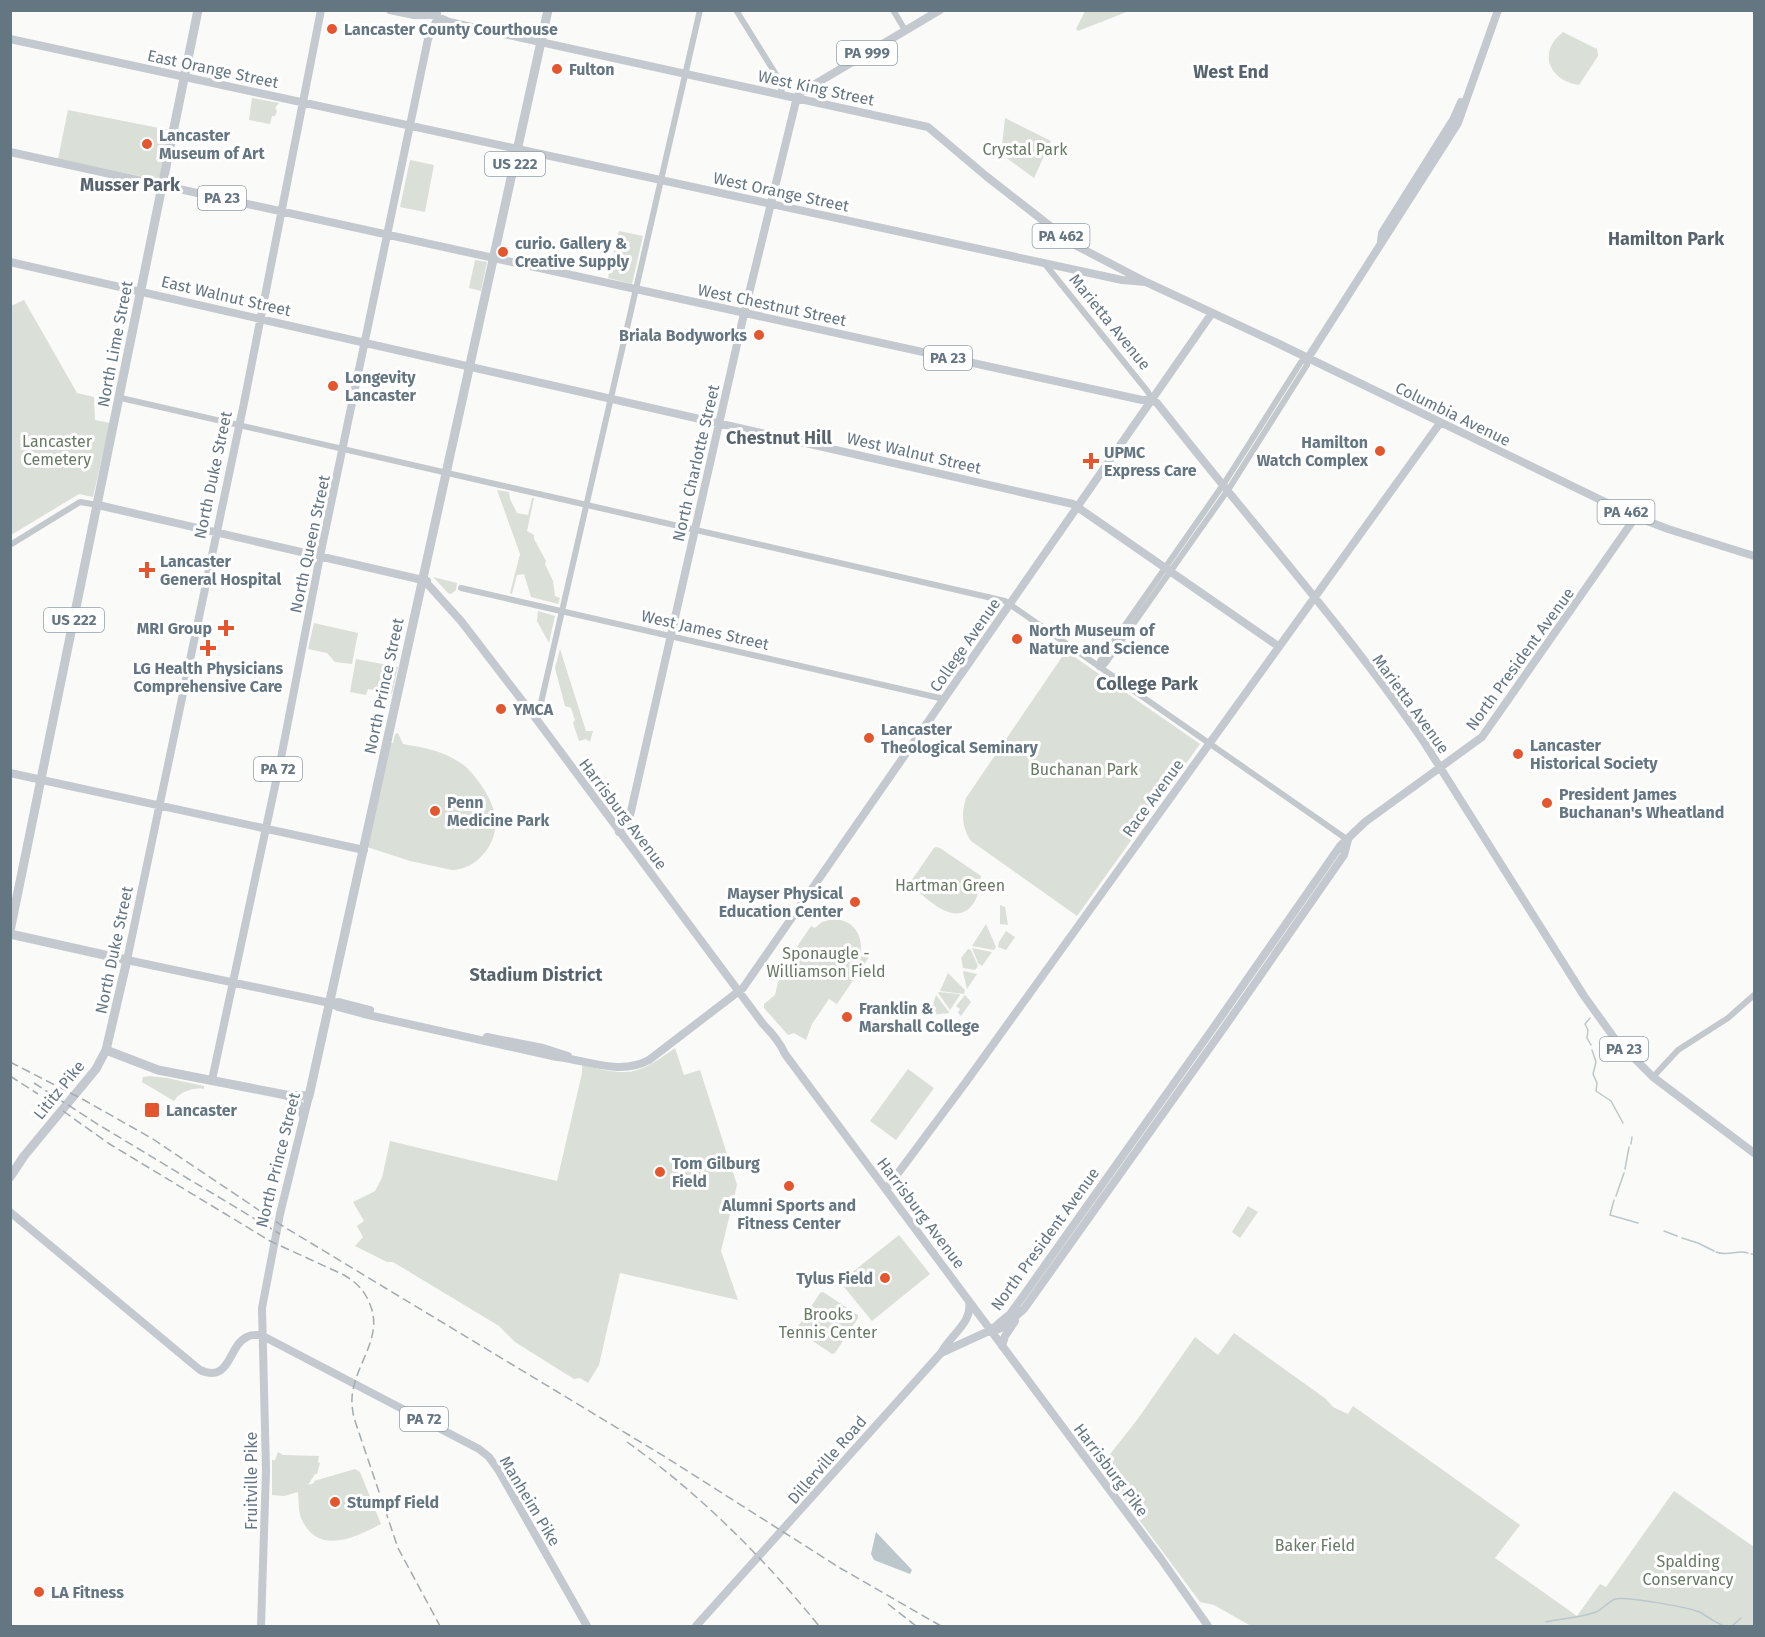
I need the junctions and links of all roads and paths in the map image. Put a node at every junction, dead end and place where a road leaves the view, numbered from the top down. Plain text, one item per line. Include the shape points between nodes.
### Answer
1 (198, 10) edge
2 (321, 10) edge
3 (390, 10) edge
4 (548, 10) edge
5 (700, 10) edge
6 (736, 10) edge
7 (893, 10) edge
8 (940, 10) edge
9 (1493, 10) edge
10 (1498, 10) edge
11 (437, 13) edge
12 (905, 30) junction
13 (10, 39) edge
14 (541, 43) junction
15 (685, 74) junction
16 (184, 77) junction
17 (782, 94) junction
18 (797, 98) junction
19 (303, 103) junction
20 (410, 126) junction
21 (518, 149) junction
22 (10, 152) edge
23 (661, 180) junction
24 (162, 185) junction
25 (771, 204) junction
26 (282, 211) junction
27 (387, 234) junction
28 (1382, 241) junction
29 (494, 258) junction
30 (10, 262) edge
31 (1045, 263) junction
32 (1146, 282) junction
33 (636, 289) junction
34 (141, 291) junction
35 (1212, 312) junction
36 (745, 313) junction
37 (261, 318) junction
38 (366, 342) junction
39 (1308, 358) junction
40 (471, 366) junction
41 (120, 398) junction
42 (611, 398) junction
43 (1152, 400) junction
44 (720, 422) junction
45 (1440, 423) junction
46 (239, 425) junction
47 (343, 449) junction
48 (447, 472) junction
49 (1225, 487) junction
50 (587, 504) junction
51 (98, 505) junction
52 (1078, 507) junction
53 (1634, 516) junction
54 (695, 529) junction
55 (217, 532) junction
56 (10, 544) edge
57 (320, 556) junction
58 (1755, 556) edge
59 (1168, 569) junction
60 (423, 579) junction
61 (460, 588) dead end
62 (1314, 597) junction
63 (1010, 605) junction
64 (562, 611) junction
65 (671, 636) junction
66 (1278, 646) junction
67 (1099, 666) junction
68 (944, 699) junction
69 (537, 720) junction
70 (1209, 743) junction
71 (1441, 769) junction
72 (10, 773) edge
73 (41, 780) junction
74 (160, 806) junction
75 (264, 828) junction
76 (620, 832) junction
77 (1348, 840) junction
78 (364, 850) junction
79 (10, 932) edge
80 (128, 960) junction
81 (232, 982) junction
82 (739, 993) junction
83 (1755, 995) edge
84 (330, 1003) junction
85 (106, 1050) junction
86 (1653, 1077) junction
87 (212, 1080) junction
88 (286, 1095) junction
89 (309, 1096) junction
90 (303, 1116) junction
91 (1755, 1153) edge
92 (10, 1177) edge
93 (887, 1188) junction
94 (10, 1212) edge
95 (968, 1299) junction
96 (1024, 1309) junction
97 (991, 1330) junction
98 (261, 1335) junction
99 (1002, 1346) junction
100 (941, 1353) junction
101 (261, 1626) edge
102 (587, 1626) edge
103 (696, 1626) edge
104 (1208, 1626) edge

1 - 16 highway, North Lime Street / US 222
2 - 19 main road, North Duke Street
3 - 11 main road, PA 462 via 414,15
4 - 14 highway, US 222
5 - 15 street
6 - 17 street via 780,81
7 - 12 street
8 - 12 main road, PA 999
9 - 28 main road via 1458,109 1382,234
10 - 28 main road via 1461,117
11 - 14 main road, West King Street / PA 462 via 449,22
11 - 20 main road, North Queen Street / PA 72
12 - 18 main road, PA 999
13 - 16 main road, East Orange Street
14 - 15 main road, West King Street / PA 462
14 - 21 highway, North Prince Street / US 222
15 - 17 main road, West King Street / PA 462
15 - 23 street
16 - 19 main road, East Orange Street
16 - 24 highway, North Lime Street / US 222
17 - 18 main road, West King Street / PA 462
18 - 25 main road, North Charlotte Street
18 - 32 main road, West King Street / PA 462 via 928,126 1068,241
19 - 20 main road, East Orange Street
19 - 26 main road, North Duke Street
20 - 21 main road, West Orange Street
20 - 27 main road, North Queen Street / PA 72
21 - 23 main road, West Orange Street
21 - 29 highway, North Prince Street / US 222
22 - 24 main road, PA 23
23 - 25 main road, West Orange Street
23 - 33 street
24 - 26 main road, PA 23
24 - 34 highway, North Lime Street / US 222
25 - 31 main road, West Orange Street
25 - 36 main road, North Charlotte Street
26 - 27 main road, PA 23
26 - 37 main road, North Duke Street
27 - 29 main road, West Chestnut Street / PA 23
27 - 38 main road, North Queen Street / PA 72
28 - 39 main road
29 - 33 main road, West Chestnut Street / PA 23
29 - 40 highway, North Prince Street / US 222
30 - 34 main road, East Walnut Street
31 - 32 main road, West Orange Street
31 - 43 street, Marietta Avenue
32 - 35 main road, Columbia Avenue / PA 462
33 - 36 main road, West Chestnut Street / PA 23
33 - 42 street
34 - 37 main road, East Walnut Street
34 - 41 highway, North Lime Street / US 222
35 - 39 main road, Columbia Avenue / PA 462
35 - 43 main road, College Avenue
36 - 43 main road, West Chestnut Street / PA 23
36 - 44 main road, North Charlotte Street
37 - 38 main road, East Walnut Street
37 - 46 main road, North Duke Street
38 - 40 main road, West Walnut Street
38 - 47 main road, North Queen Street / PA 72
39 - 45 main road, Columbia Avenue / PA 462
39 - 49 street via 1301,362
40 - 42 main road, West Walnut Street
40 - 48 highway, North Prince Street / US 222
41 - 46 street
41 - 51 highway, North Lime Street / US 222
42 - 44 main road, West Walnut Street
42 - 50 street
43 - 49 main road, Marietta Avenue / PA 23
43 - 52 main road, College Avenue
44 - 52 main road, West Walnut Street
44 - 54 main road, North Charlotte Street
45 - 53 main road, Columbia Avenue / PA 462
45 - 62 main road, Race Avenue
46 - 47 street
46 - 55 main road, North Duke Street
47 - 48 street
47 - 57 main road, North Queen Street / PA 72
48 - 50 street
48 - 60 highway, North Prince Street / US 222
49 - 59 street
49 - 62 main road, Marietta Avenue / PA 23
50 - 54 street
50 - 64 street
51 - 55 main road
51 - 56 street via 80,502
51 - 73 highway, North Lime Street / US 222
52 - 59 main road, West Walnut Street
52 - 63 main road, College Avenue
53 - 58 main road, Columbia Avenue / PA 462
53 - 71 main road, North President Avenue via 1485,734
54 - 63 street
54 - 65 main road, North Charlotte Street
55 - 57 main road
55 - 74 main road, North Duke Street
57 - 60 main road
57 - 75 main road, North Queen Street / PA 72
59 - 66 main road, West Walnut Street
59 - 67 street
60 - 69 main road, Harrisburg Avenue
60 - 78 highway, North Prince Street / US 222
61 - 64 street, West James Street
62 - 66 main road, Race Avenue
62 - 71 main road, Marietta Avenue / PA 23 via 1400,707
63 - 67 street
63 - 68 main road, College Avenue
64 - 65 street, West James Street
64 - 69 street
65 - 68 street, West James Street
65 - 76 main road, North Charlotte Street via 628,822
66 - 70 main road, Race Avenue
67 - 70 street
68 - 82 main road, College Avenue
69 - 76 main road, Harrisburg Avenue
70 - 77 street
70 - 93 main road, Race Avenue
71 - 77 main road, North President Avenue via 1359,827
71 - 86 main road, Marietta Avenue / PA 23 via 1590,1006 1627,1053
72 - 73 main road
73 - 74 main road
73 - 79 highway, North Lime Street / US 222
74 - 75 main road
74 - 80 main road, North Duke Street
75 - 78 main road
75 - 81 main road, North Queen Street / PA 72
76 - 82 main road, Harrisburg Avenue
77 - 96 main road, North President Avenue via 1344,855
77 - 97 main road, North President Avenue via 1340,846 1021,1299
78 - 84 highway, North Prince Street / US 222
79 - 80 highway, US 222
80 - 81 main road, College Avenue
80 - 85 highway, North Duke Street
81 - 84 main road, College Avenue
81 - 87 main road, North Queen Street / PA 72
82 - 84 main road, College Avenue via 633,1067 556,1057 461,1037
82 - 93 main road, Harrisburg Avenue
83 - 86 street via 1728,1018 1678,1050
84 - 89 highway, North Prince Street / US 222
85 - 87 highway via 158,1070
85 - 92 highway, Lititz Pike via 96,1069
86 - 91 main road, Marietta Avenue / PA 23
87 - 88 highway
88 - 89 highway
88 - 90 main road via 299,1104
89 - 90 main road, North Prince Street
90 - 98 main road, North Prince Street via 273,1248
93 - 95 main road, Harrisburg Avenue
94 - 98 main road via 200,1370 219,1371 243,1339
95 - 97 main road, Harrisburg Avenue
95 - 100 main road via 968,1317
96 - 97 main road, North President Avenue via 1006,1325
96 - 99 main road
97 - 99 main road, Harrisburg Pike
97 - 100 main road, Dillerville Road
98 - 101 main road, Fruitville Pike via 266,1466
98 - 102 main road, Manheim Pike / PA 72 via 484,1452 504,1479
99 - 104 main road, Harrisburg Pike
100 - 103 main road, Dillerville Road

